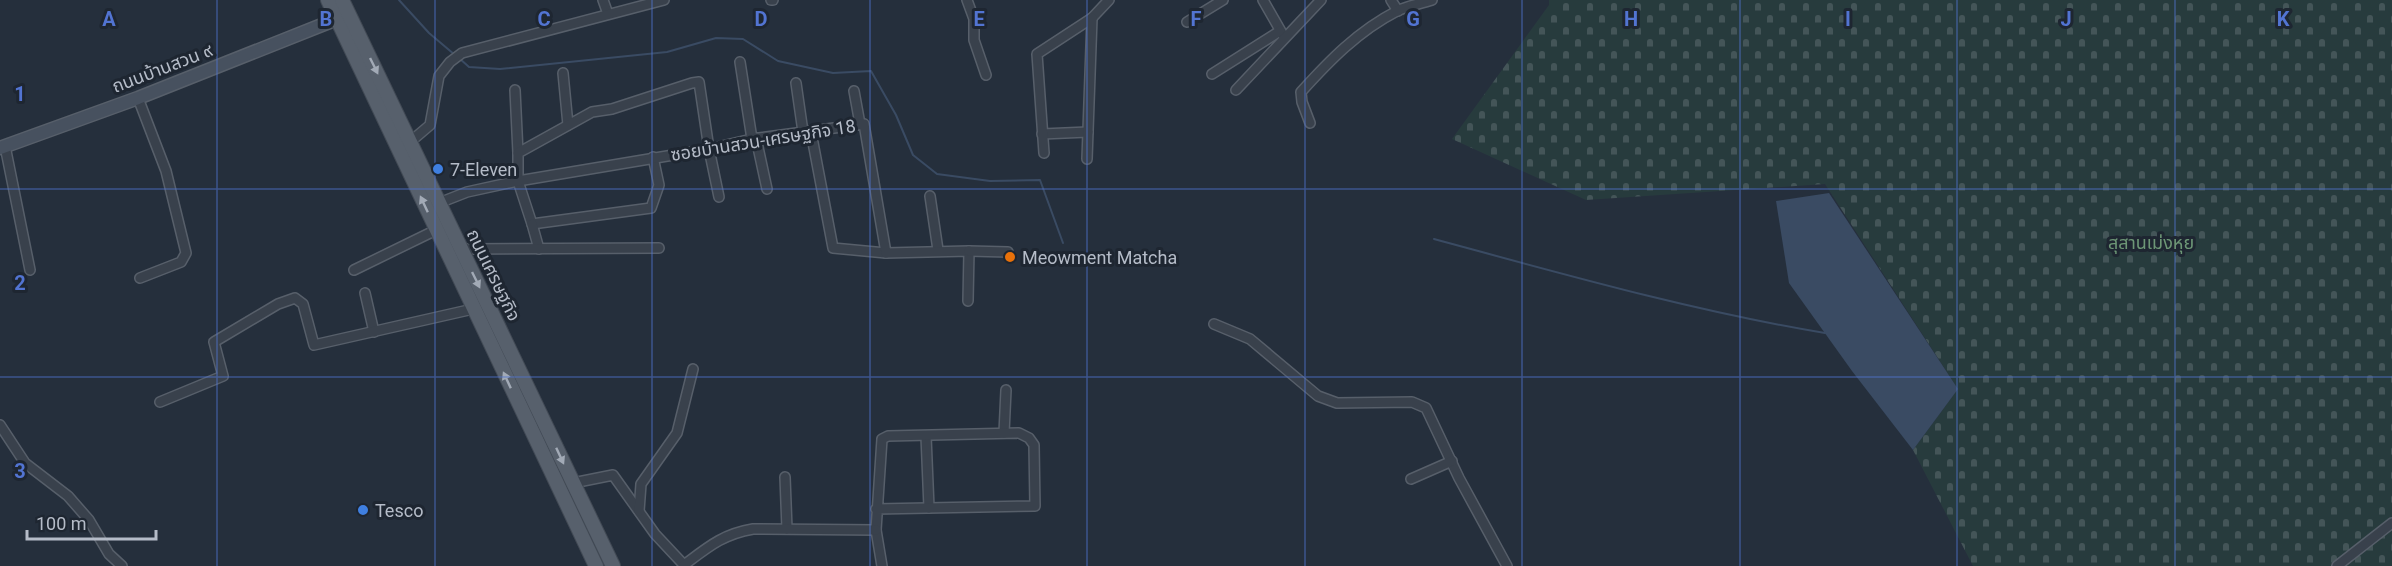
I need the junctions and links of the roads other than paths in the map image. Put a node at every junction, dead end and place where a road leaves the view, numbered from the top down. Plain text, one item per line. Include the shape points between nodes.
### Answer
1 (328, 0) edge
2 (342, 0) edge
3 (603, 0) edge
4 (664, 0) edge
5 (967, 0) edge
6 (1109, 0) edge
7 (1223, 0) edge
8 (1263, 0) edge
9 (1321, 0) edge
10 (1391, 0) edge
11 (1432, 0) edge
12 (1398, 11) junction
13 (608, 14) junction
14 (342, 16) junction
15 (1092, 18) junction
16 (1186, 22) dead end
17 (1282, 34) junction
18 (740, 62) dead end
19 (563, 73) dead end
20 (1212, 74) dead end
21 (986, 75) dead end
22 (795, 83) dead end
23 (515, 90) dead end
24 (1236, 90) dead end
25 (854, 92) dead end
26 (138, 98) junction
27 (1310, 123) dead end
28 (860, 124) junction
29 (568, 125) junction
30 (807, 132) junction
31 (1088, 132) junction
32 (1042, 134) junction
33 (754, 139) junction
34 (410, 142) junction
35 (2, 147) edge
36 (709, 149) junction
37 (518, 153) junction
38 (1044, 153) dead end
39 (653, 157) junction
40 (1087, 159) dead end
41 (518, 181) junction
42 (767, 189) dead end
43 (930, 196) dead end
44 (719, 197) dead end
45 (439, 203) junction
46 (532, 224) junction
47 (436, 230) junction
48 (659, 248) dead end
49 (461, 249) junction
50 (539, 249) junction
51 (938, 250) junction
52 (969, 251) junction
53 (1008, 252) dead end
54 (886, 253) junction
55 (30, 270) dead end
56 (354, 270) dead end
57 (140, 278) dead end
58 (365, 293) dead end
59 (968, 301) dead end
60 (473, 309) junction
61 (1215, 324) dead end
62 (374, 332) junction
63 (693, 369) dead end
64 (1006, 390) dead end
65 (531, 395) junction
66 (160, 402) dead end
67 (517, 402) junction
68 (0, 425) edge
69 (1004, 433) junction
70 (926, 436) junction
71 (1452, 461) junction
72 (785, 477) dead end
73 (1411, 478) dead end
74 (573, 483) junction
75 (929, 508) junction
76 (876, 509) junction
77 (639, 511) junction
78 (2392, 523) edge
79 (787, 529) junction
80 (876, 530) junction
81 (685, 565) edge
82 (122, 566) edge
83 (596, 566) edge
84 (613, 566) edge
85 (882, 566) edge
86 (1507, 566) edge
87 (2337, 566) edge

1 - 14 main road, ถนนเศรษฐกิจ
2 - 14 main road, ถนนเศรษฐกิจ
3 - 13 street
4 - 13 street
5 - 21 street via 974,19 974,40
6 - 15 street
7 - 16 street
8 - 17 street
9 - 17 street
10 - 12 street
11 - 12 street
12 - 27 street via 1356,36 1301,92
13 - 34 street via 462,53 439,76 430,125
14 - 26 street, ถนนบ้านสวน ๙
14 -> 34 main road, ถนนเศรษฐกิจ
47 -> 14 main road, ถนนเศรษฐกิจ
15 - 31 street
15 - 32 street via 1037,54
17 - 20 street
17 - 24 street
18 - 33 street
19 - 29 street
22 - 30 street
23 - 37 street
25 - 28 street
26 - 35 street, ถนนบ้านสวน ๙
26 - 57 street via 166,171 186,253 181,262
28 - 30 street, ซอยบ้านสวน-เศรษฐกิจ 18
28 - 54 street, ซอยบ้านสวน-เศรษฐกิจ 18 via 864,124
29 - 36 street via 591,112 612,110 699,82
29 - 37 street
30 - 33 street, ซอยบ้านสวน-เศรษฐกิจ 18
30 - 54 street via 833,248
31 - 32 street
31 - 40 street
32 - 38 street
33 - 36 street, ซอยบ้านสวน-เศรษฐกิจ 18
33 - 42 street
34 - 45 main road, ถนนเศรษฐกิจ
35 - 55 street
36 - 39 street, ซอยบ้านสวน-เศรษฐกิจ 18
36 - 44 street
37 - 41 street
39 - 41 street, ซอยบ้านสวน-เศรษฐกิจ 18
39 - 46 street via 659,185 651,208
41 - 45 street, ซอยบ้านสวน-เศรษฐกิจ 18 via 467,192
41 - 46 street
43 - 51 street
45 - 49 main road, ถนนเศรษฐกิจ
46 - 50 street
47 - 56 street
47 - 60 main road, ถนนเศรษฐกิจ
48 - 50 street
49 - 50 street
49 -> 65 main road, ถนนเศรษฐกิจ
51 - 52 street
51 - 54 street
52 - 53 street
52 - 59 street
58 - 62 street
60 - 62 street
67 -> 60 main road, ถนนเศรษฐกิจ
61 - 71 street via 1250,339 1318,396 1337,403 1412,402 1426,408
62 - 66 street via 314,345 303,304 295,298 214,342 223,376
63 - 77 street via 677,432 641,484
64 - 69 street
65 - 67 main road
65 -> 74 main road, ถนนเศรษฐกิจ
67 - 83 main road, ถนนเศรษฐกิจ
68 - 82 street via 25,463 68,496
69 - 70 street
69 - 75 street via 1019,432 1034,445 1035,506
70 - 75 street
70 - 76 street via 882,439
71 - 73 street
71 - 86 street
72 - 79 street
74 - 77 street via 613,475
74 - 84 main road, ถนนเศรษฐกิจ
75 - 76 street
76 - 80 street
77 - 81 street
78 - 87 street
79 - 80 street
79 - 81 street via 734,532 718,539
80 - 85 street

